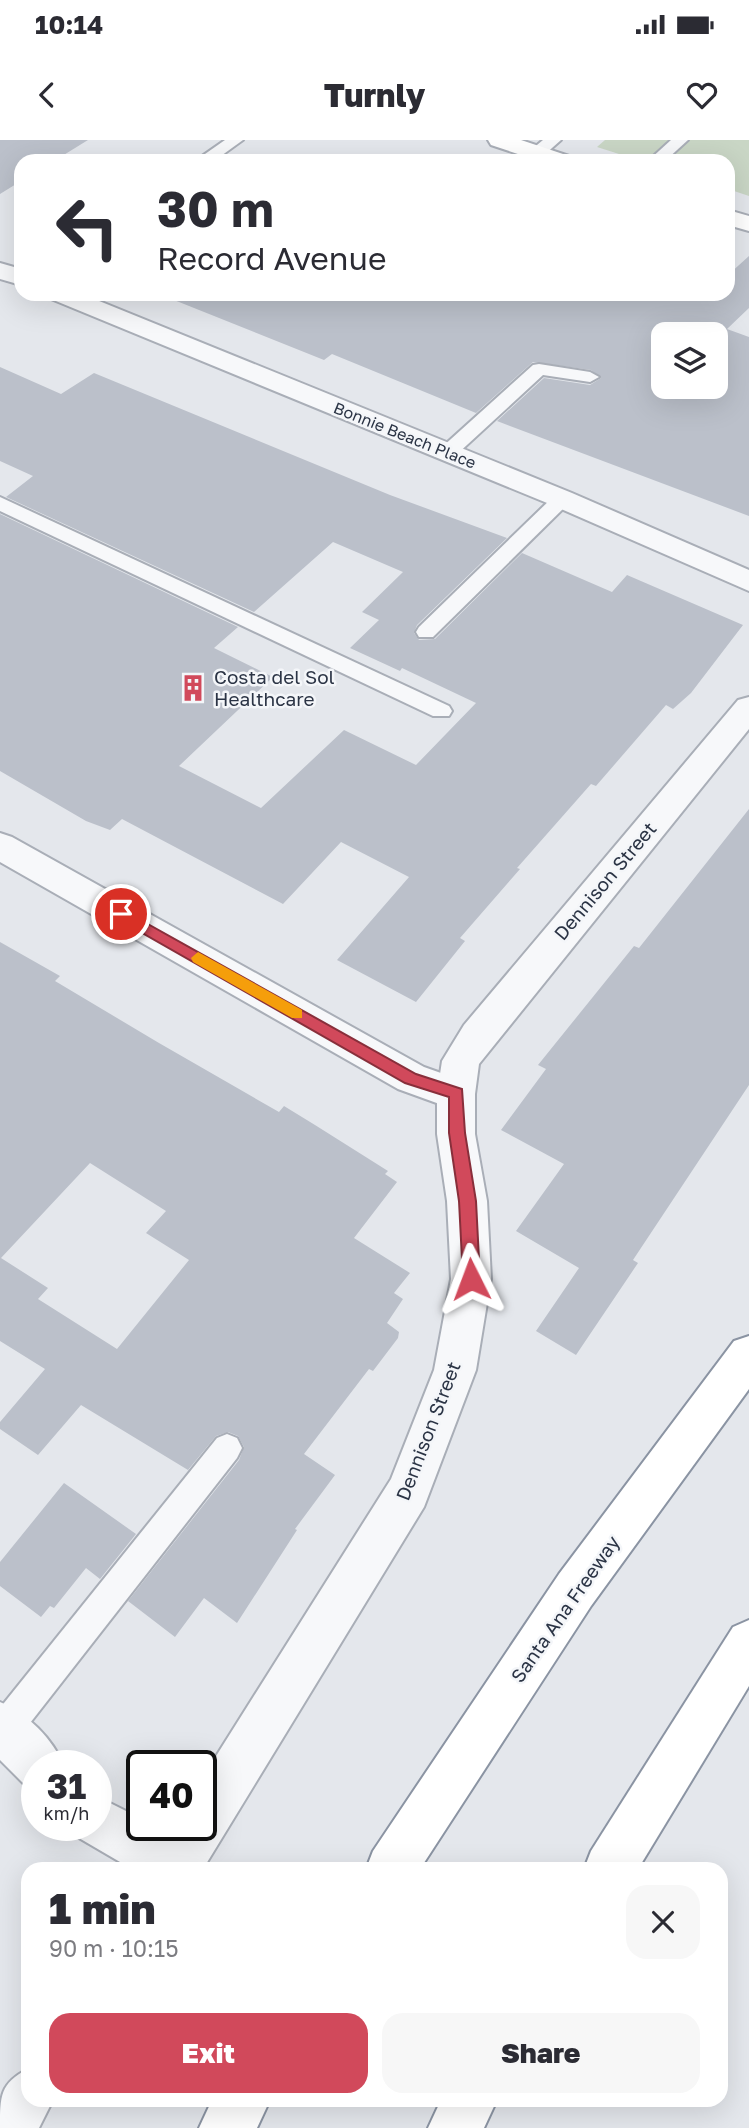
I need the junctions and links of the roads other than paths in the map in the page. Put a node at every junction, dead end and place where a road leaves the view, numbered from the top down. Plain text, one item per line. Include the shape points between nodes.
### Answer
1 (235, 140) edge
2 (499, 140) edge
3 (680, 140) edge
4 (545, 146) edge
5 (214, 154) edge
6 (664, 154) edge
7 (77, 301) edge
8 (590, 376) dead end
9 (448, 452) junction
10 (562, 499) junction
11 (0, 503) edge
12 (749, 581) edge
13 (426, 632) dead end
14 (749, 708) edge
15 (441, 711) dead end
16 (0, 846) edge
17 (457, 1094) junction
18 (749, 1355) edge
19 (227, 1448) dead end
20 (749, 1643) edge
21 (2, 1728) edge
22 (24, 1750) edge
23 (112, 1831) edge
24 (165, 1862) edge
25 (179, 1862) edge
26 (396, 1862) edge
27 (613, 1862) edge
28 (21, 2107) edge
29 (239, 2107) edge
30 (466, 2107) edge
31 (7, 2128) edge
32 (226, 2128) edge
33 (455, 2128) edge

1 - 5 lane
2 - 4 main road
3 - 6 lane
7 - 9 street, Bonnie Beach Place
8 - 9 lane via 539,369
9 - 10 street, Bonnie Beach Place
10 - 12 street, Bonnie Beach Place
10 - 13 lane
11 - 15 lane
14 - 17 street, Dennison Street via 477,1036 461,1061
16 - 17 street via 411,1078
17 - 25 street, Dennison Street via 471,1279 456,1370 408,1492
18 - 26 main road, Santa Ana Freeway via 575,1590
19 - 21 lane
20 - 27 main road
21 - 22 street
23 - 24 street
28 - 31 street
29 - 32 main road
30 - 33 main road

